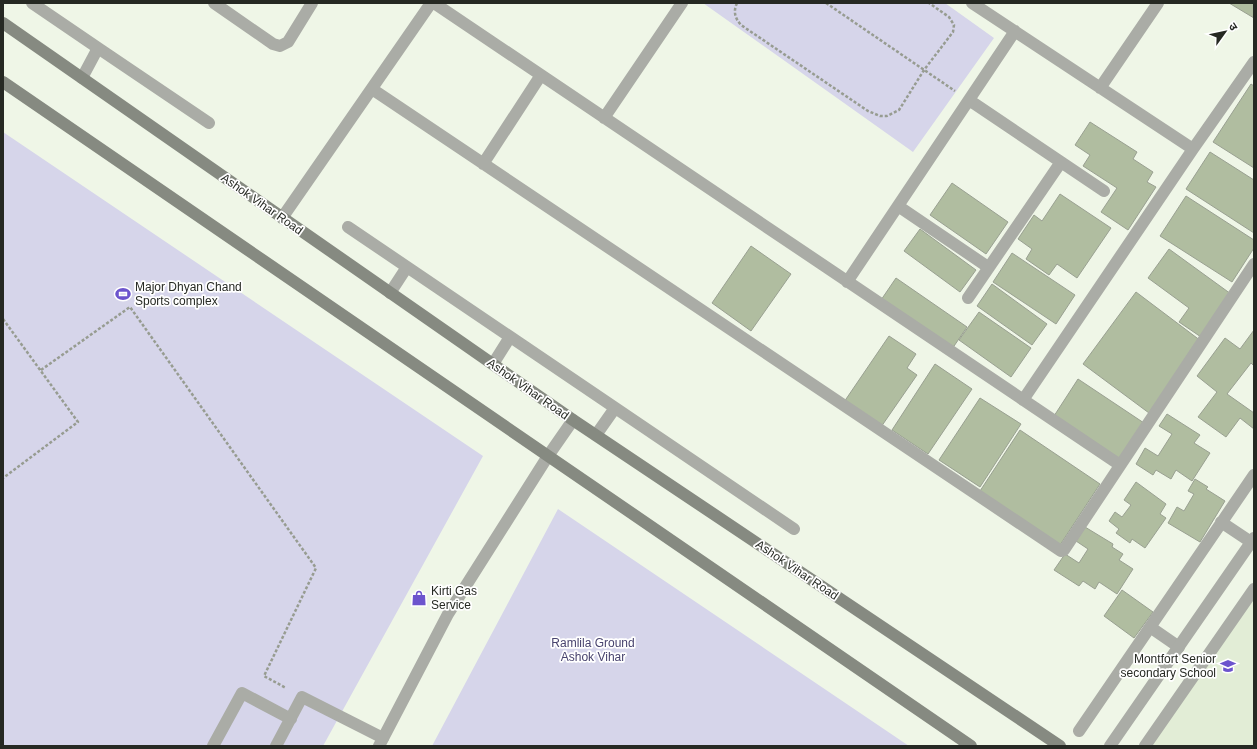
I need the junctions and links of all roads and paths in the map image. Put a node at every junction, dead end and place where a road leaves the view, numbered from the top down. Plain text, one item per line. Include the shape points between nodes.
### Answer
1 (32, 3) edge
2 (214, 3) edge
3 (312, 3) edge
4 (433, 3) edge
5 (682, 3) edge
6 (737, 3) edge
7 (826, 3) edge
8 (929, 3) edge
9 (972, 3) edge
10 (1158, 3) edge
11 (3, 23) edge
12 (1014, 31) junction
13 (98, 48) junction
14 (1254, 62) edge
15 (924, 70) junction
16 (541, 75) junction
17 (82, 78) junction
18 (3, 82) edge
19 (1100, 88) junction
20 (372, 89) junction
21 (969, 100) junction
22 (604, 118) junction
23 (209, 123) dead end
24 (1193, 149) junction
25 (1061, 162) junction
26 (483, 164) junction
27 (1104, 191) dead end
28 (898, 206) junction
29 (282, 218) junction
30 (348, 227) dead end
31 (1254, 264) edge
32 (406, 267) junction
33 (988, 267) junction
34 (847, 282) junction
35 (390, 292) junction
36 (968, 298) dead end
37 (3, 319) edge
38 (510, 337) junction
39 (493, 364) junction
40 (41, 370) junction
41 (1023, 400) junction
42 (615, 408) junction
43 (573, 420) junction
44 (596, 436) junction
45 (548, 456) junction
46 (1120, 465) junction
47 (1254, 475) edge
48 (3, 478) edge
49 (1222, 522) junction
50 (794, 529) dead end
51 (1252, 540) edge
52 (1254, 590) edge
53 (1150, 627) junction
54 (1179, 647) junction
55 (302, 697) junction
56 (291, 719) junction
57 (1079, 731) dead end
58 (381, 742) edge
59 (213, 746) edge
60 (276, 746) edge
61 (971, 746) edge
62 (1060, 746) edge
63 (1110, 746) edge
64 (1145, 746) edge

1 - 13 street
2 - 3 street via 273,44 280,46 288,42
4 - 16 street
4 - 20 street
5 - 22 street
6 - 15 path via 736,19 742,25 868,111 880,116 887,116 899,110
7 - 15 path
8 - 15 path via 949,17 954,25 953,32
9 - 12 street
10 - 19 street
11 - 17 main road, Ashok Vihar Road
12 - 19 street
12 - 21 street
13 - 17 street
13 - 23 street
14 - 24 street
15 - 21 path
16 - 22 street
16 - 26 street
17 - 29 main road, Ashok Vihar Road
18 - 45 main road
19 - 24 street
20 - 26 street
20 - 29 street
21 - 25 street
21 - 28 street
22 - 34 street
24 - 41 street
25 - 27 street
25 - 33 street
26 - 46 street via 1061,551
28 - 33 street
28 - 34 street
29 - 35 main road, Ashok Vihar Road
30 - 32 street
31 - 46 street
32 - 35 street
32 - 38 street
33 - 36 street
34 - 41 street
35 - 39 main road, Ashok Vihar Road
37 - 40 path
38 - 39 street
38 - 42 street
39 - 43 main road, Ashok Vihar Road
40 - 48 path via 78,422
40 - 55 path via 130,307 316,568 264,676
41 - 46 street
42 - 44 street
42 - 50 street
43 - 44 main road, Ashok Vihar Road
43 - 45 street
44 - 62 main road, Ashok Vihar Road
45 - 58 street via 448,614
45 - 61 main road
47 - 49 street
49 - 51 street
49 - 53 street
51 - 54 street
52 - 64 street
53 - 54 street
53 - 57 street
54 - 63 street
55 - 56 street
55 - 58 street
56 - 59 street via 242,693
56 - 60 street

